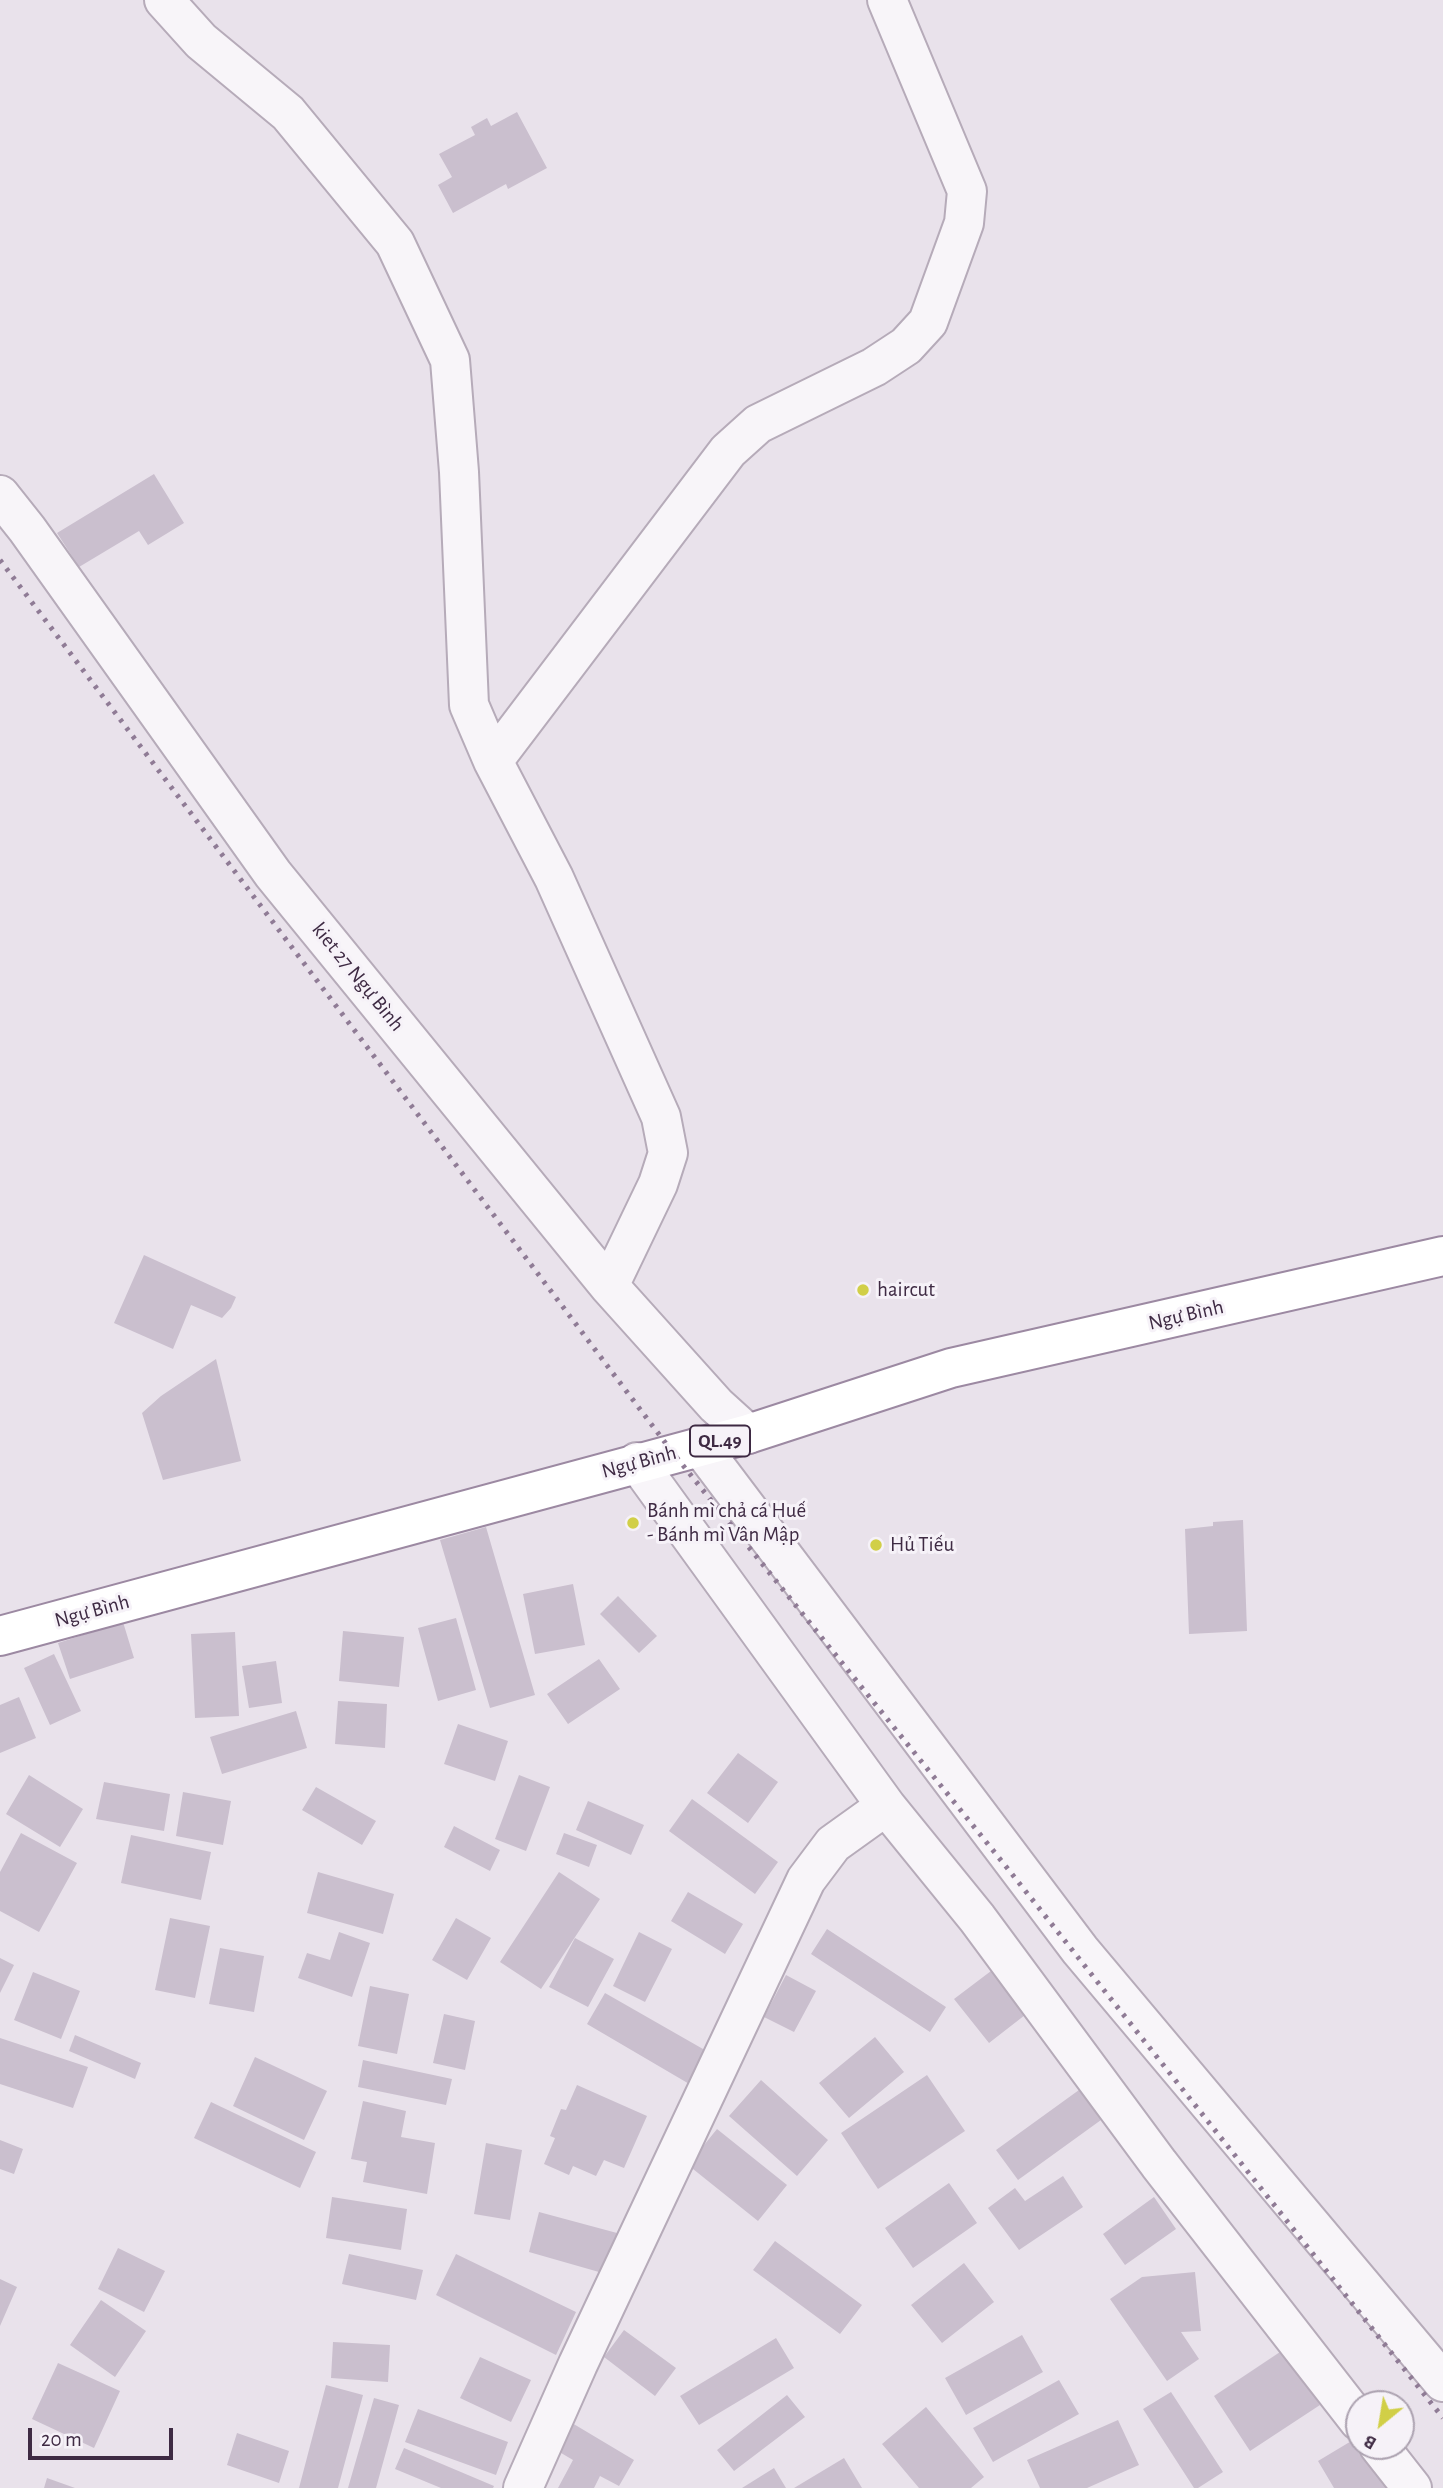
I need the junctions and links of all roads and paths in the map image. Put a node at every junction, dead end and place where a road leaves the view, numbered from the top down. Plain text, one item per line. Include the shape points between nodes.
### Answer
1 (164, 0) edge
2 (887, 0) edge
3 (0, 495) edge
4 (493, 761) junction
5 (1443, 1256) edge
6 (609, 1286) junction
7 (748, 1434) junction
8 (700, 1446) junction
9 (637, 1462) junction
10 (0, 1636) edge
11 (886, 1806) junction
12 (1443, 2382) edge
13 (1345, 2403) edge
14 (1390, 2460) edge
15 (523, 2488) edge
16 (1412, 2488) edge

1 - 4 street via 201,41 288,113 395,243 450,360 469,705
2 - 4 street via 967,191 964,223 928,322 906,346 874,367 758,424 728,451
3 - 6 street, kiet 27 Ngự Bình via 273,874
4 - 6 street via 554,878 661,1117 668,1153
5 - 7 highway, Ngự Bình / QL.49 via 951,1368
6 - 7 street, kiet 27 Ngự Bình
7 - 8 highway, Ngự Bình / QL.49
8 - 9 highway, Ngự Bình / QL.49
8 - 12 street via 1080,1950
9 - 10 highway, Ngự Bình / QL.49
9 - 11 street
11 - 13 street
11 - 15 street via 833,1844 806,1880
14 - 16 street

